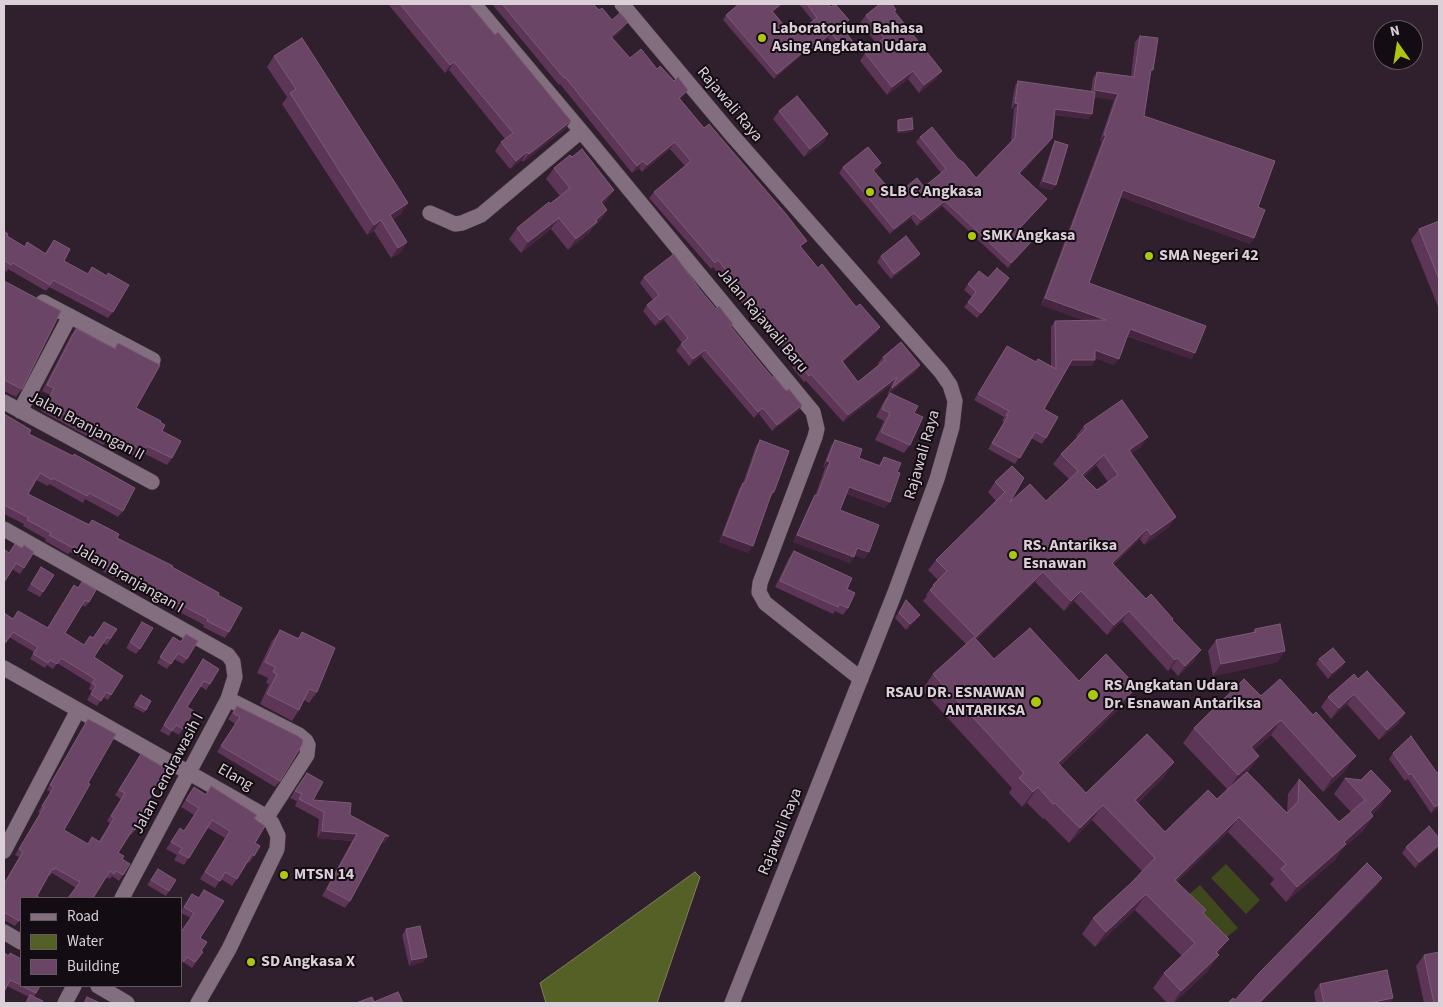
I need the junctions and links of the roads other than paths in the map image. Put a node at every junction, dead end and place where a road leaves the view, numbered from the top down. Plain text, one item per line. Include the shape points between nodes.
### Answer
1 (474, 4) edge
2 (622, 4) edge
3 (581, 131) junction
4 (430, 212) dead end
5 (28, 295) edge
6 (70, 316) junction
7 (153, 360) edge
8 (4, 402) edge
9 (20, 411) junction
10 (152, 482) dead end
11 (4, 528) edge
12 (234, 662) joint
13 (4, 668) edge
14 (861, 679) junction
15 (228, 699) junction
16 (78, 710) junction
17 (190, 773) junction
18 (267, 817) junction
19 (4, 851) edge
20 (123, 897) edge
21 (4, 932) edge
22 (20, 941) edge
23 (73, 987) edge
24 (100, 987) edge
25 (65, 1003) edge
26 (127, 1003) edge
27 (198, 1003) edge
28 (732, 1003) edge

1 - 3 street, Jalan Rajawali Baru
2 - 14 street, Rajawali Raya via 731,134 941,372 953,393 954,416 937,479
3 - 4 street via 481,216 455,224
3 - 14 street, Jalan Rajawali Baru via 813,412 817,429 815,437 759,592 765,604
5 - 6 street
6 - 7 street
6 - 9 street
8 - 9 street, Jalan Branjangan II
9 - 10 street, Jalan Branjangan II
11 - 12 street, Jalan Branjangan I via 228,655
12 - 15 street, Jalan Cendrawasih I via 235,677
13 - 16 street, Elang
14 - 28 street, Rajawali Raya
15 - 17 street, Jalan Cendrawasih I
15 - 18 street via 299,734 308,745 307,755
16 - 17 street, Elang
16 - 19 street
17 - 18 street, Elang
17 - 20 street, Jalan Cendrawasih I
18 - 27 street via 278,836 277,849 229,949
21 - 22 street
23 - 25 street
24 - 26 street

